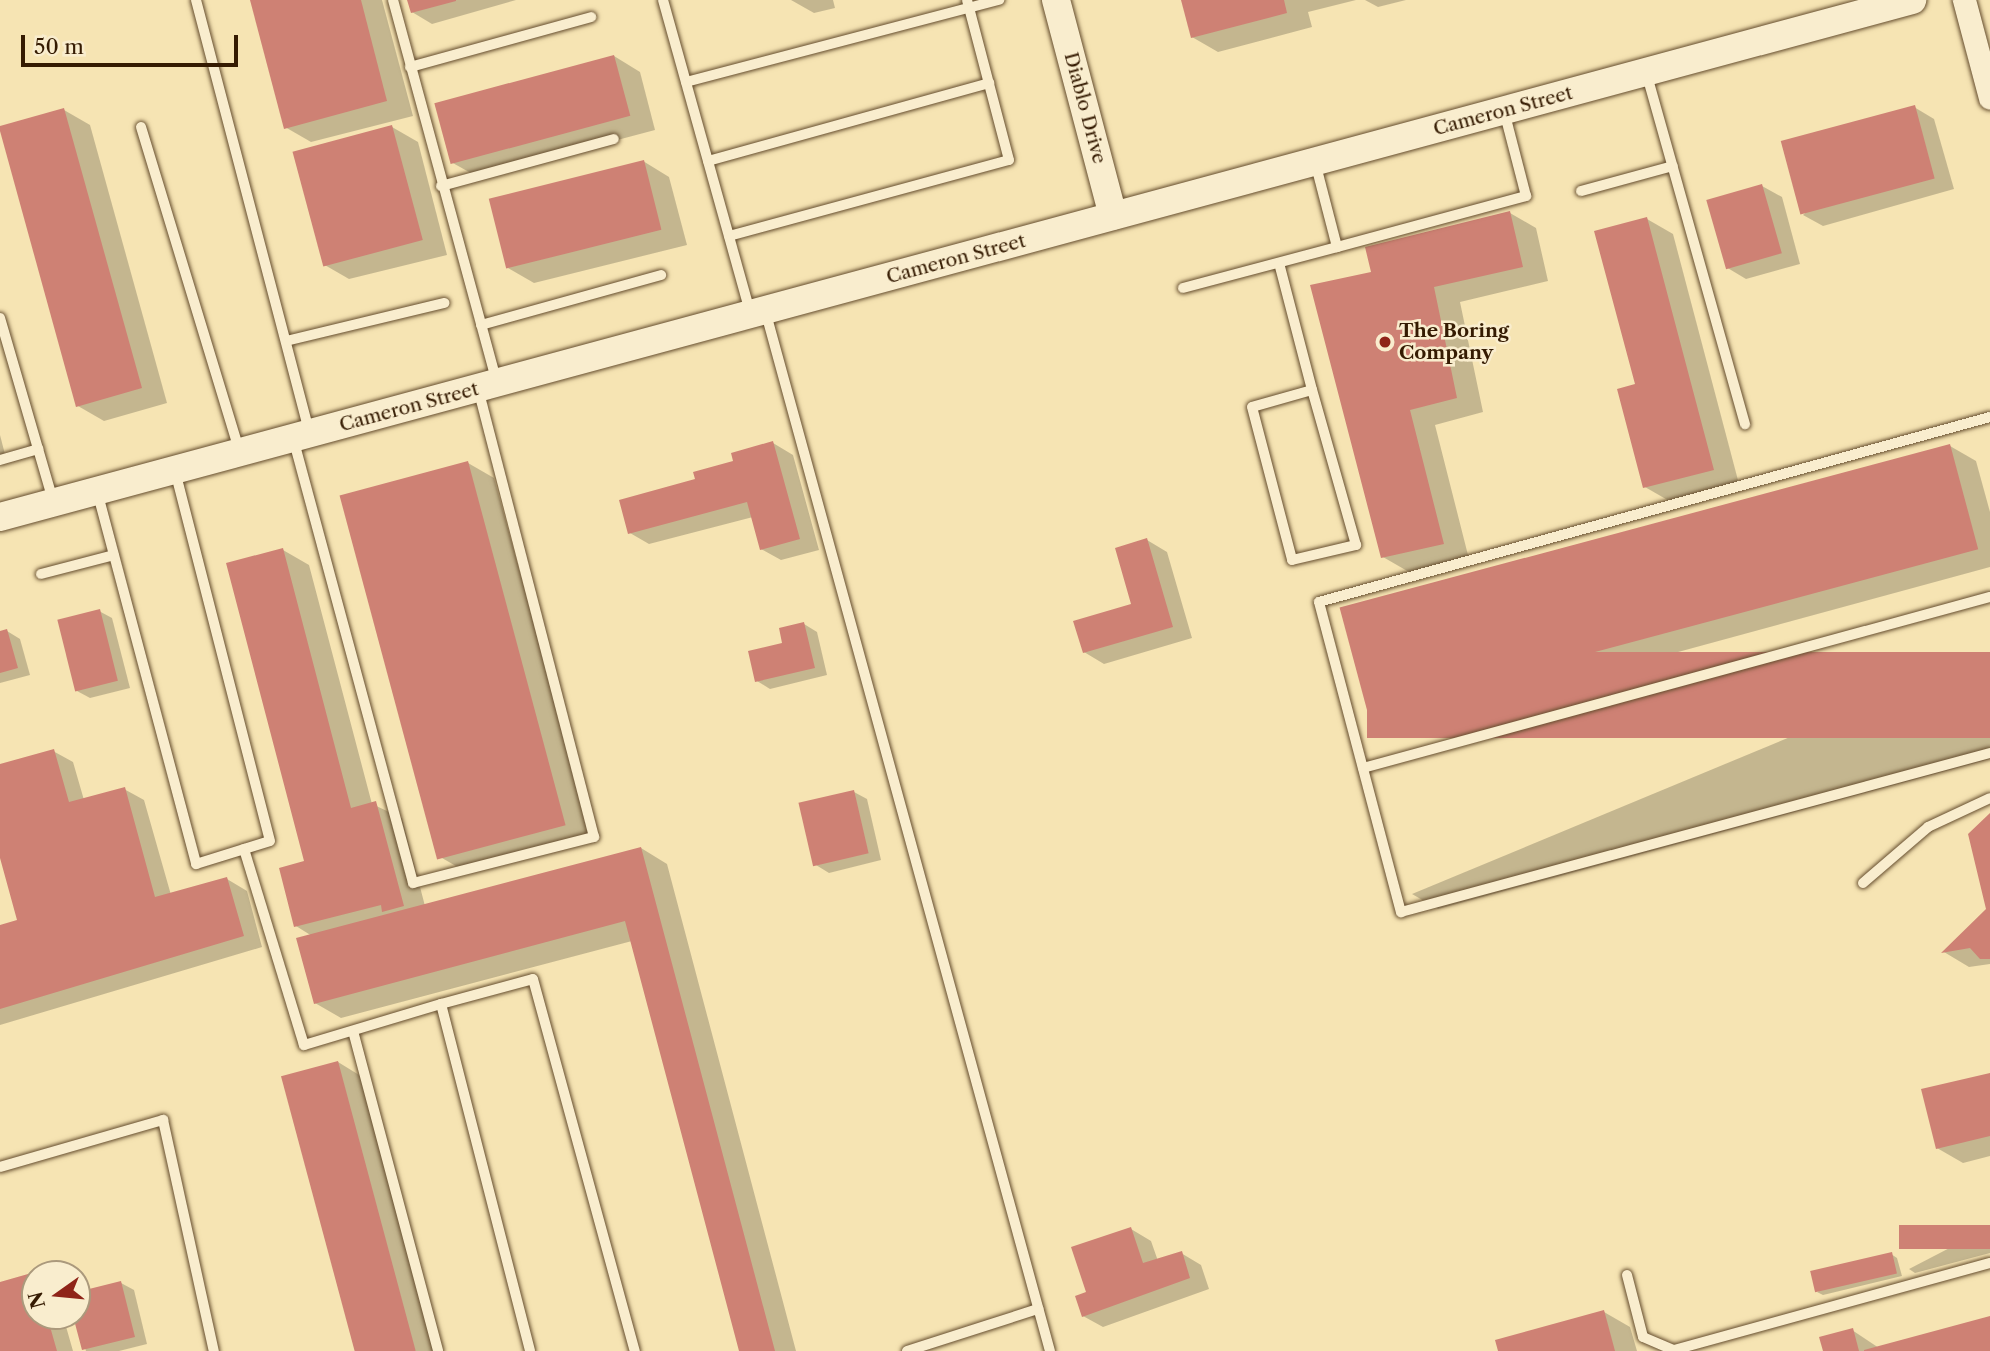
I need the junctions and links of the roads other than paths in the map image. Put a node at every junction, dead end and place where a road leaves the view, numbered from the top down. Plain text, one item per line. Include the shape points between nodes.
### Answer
1 (196, 0) edge
2 (393, 0) edge
3 (663, 0) edge
4 (999, 0) edge
5 (1056, 0) edge
6 (1912, 0) edge
7 (1964, 0) edge
8 (968, 4) edge
9 (591, 17) dead end
10 (410, 67) junction
11 (1646, 72) junction
12 (686, 82) junction
13 (989, 83) junction
14 (1990, 97) edge
15 (1503, 111) junction
16 (141, 127) dead end
17 (614, 139) dead end
18 (708, 161) junction
19 (1315, 162) junction
20 (1673, 166) junction
21 (441, 186) junction
22 (1581, 191) dead end
23 (1113, 216) junction
24 (729, 236) junction
25 (1337, 247) junction
26 (1279, 263) junction
27 (661, 275) dead end
28 (1183, 288) dead end
29 (444, 303) dead end
30 (758, 312) junction
31 (0, 318) edge
32 (481, 325) junction
33 (286, 341) junction
34 (487, 386) junction
35 (1312, 390) junction
36 (1990, 417) edge
37 (1745, 424) dead end
38 (301, 436) junction
39 (38, 449) junction
40 (240, 452) junction
41 (0, 460) edge
42 (175, 470) junction
43 (97, 491) junction
44 (54, 503) junction
45 (0, 517) edge
46 (114, 555) junction
47 (41, 574) dead end
48 (1990, 597) edge
49 (1990, 753) edge
50 (1363, 768) junction
51 (1990, 798) edge
52 (244, 849) junction
53 (1863, 883) dead end
54 (441, 1004) junction
55 (353, 1031) junction
56 (0, 1167) edge
57 (1990, 1263) edge
58 (1627, 1275) dead end
59 (1038, 1309) junction
60 (214, 1351) edge
61 (438, 1351) edge
62 (530, 1351) edge
63 (635, 1351) edge
64 (907, 1351) edge
65 (1050, 1351) edge

1 - 33 lane
2 - 10 lane
3 - 12 lane
4 - 8 lane
5 - 23 street, Diablo Drive
6 - 11 street, Cameron Street
7 - 14 street
8 - 12 lane
8 - 13 lane
9 - 10 lane
10 - 21 lane
11 - 15 street, Cameron Street
11 - 20 lane
12 - 18 lane
13 - 18 lane
13 - 24 lane via 1009,160
15 - 19 street, Cameron Street
15 - 25 lane via 1526,196
16 - 40 lane
17 - 21 lane
18 - 24 lane
19 - 23 street, Cameron Street
19 - 25 lane
20 - 22 lane
20 - 37 lane
21 - 32 lane
23 - 30 street, Cameron Street
24 - 30 lane
25 - 26 lane
26 - 28 lane
26 - 35 lane
27 - 32 lane
29 - 33 lane
30 - 34 street, Cameron Street
30 - 59 lane
31 - 39 lane
32 - 34 lane
33 - 38 lane
34 - 38 street, Cameron Street
34 - 38 lane via 594,837 413,883
35 - 35 lane via 1252,407 1292,560 1356,544
36 - 50 lane via 1319,602
38 - 40 street, Cameron Street
39 - 41 lane
39 - 44 lane
40 - 42 street, Cameron Street
42 - 43 street, Cameron Street
42 - 52 lane via 270,841
43 - 44 street, Cameron Street
43 - 46 lane
44 - 45 street, Cameron Street
46 - 47 lane
46 - 52 lane via 196,864
48 - 50 lane
49 - 50 lane via 1401,912
51 - 53 lane via 1928,827
52 - 55 lane via 304,1045
54 - 55 lane
54 - 62 lane
54 - 63 lane via 533,979
55 - 61 lane
56 - 60 lane via 163,1120
57 - 58 lane via 1674,1350 1643,1337
59 - 64 lane
59 - 65 lane

